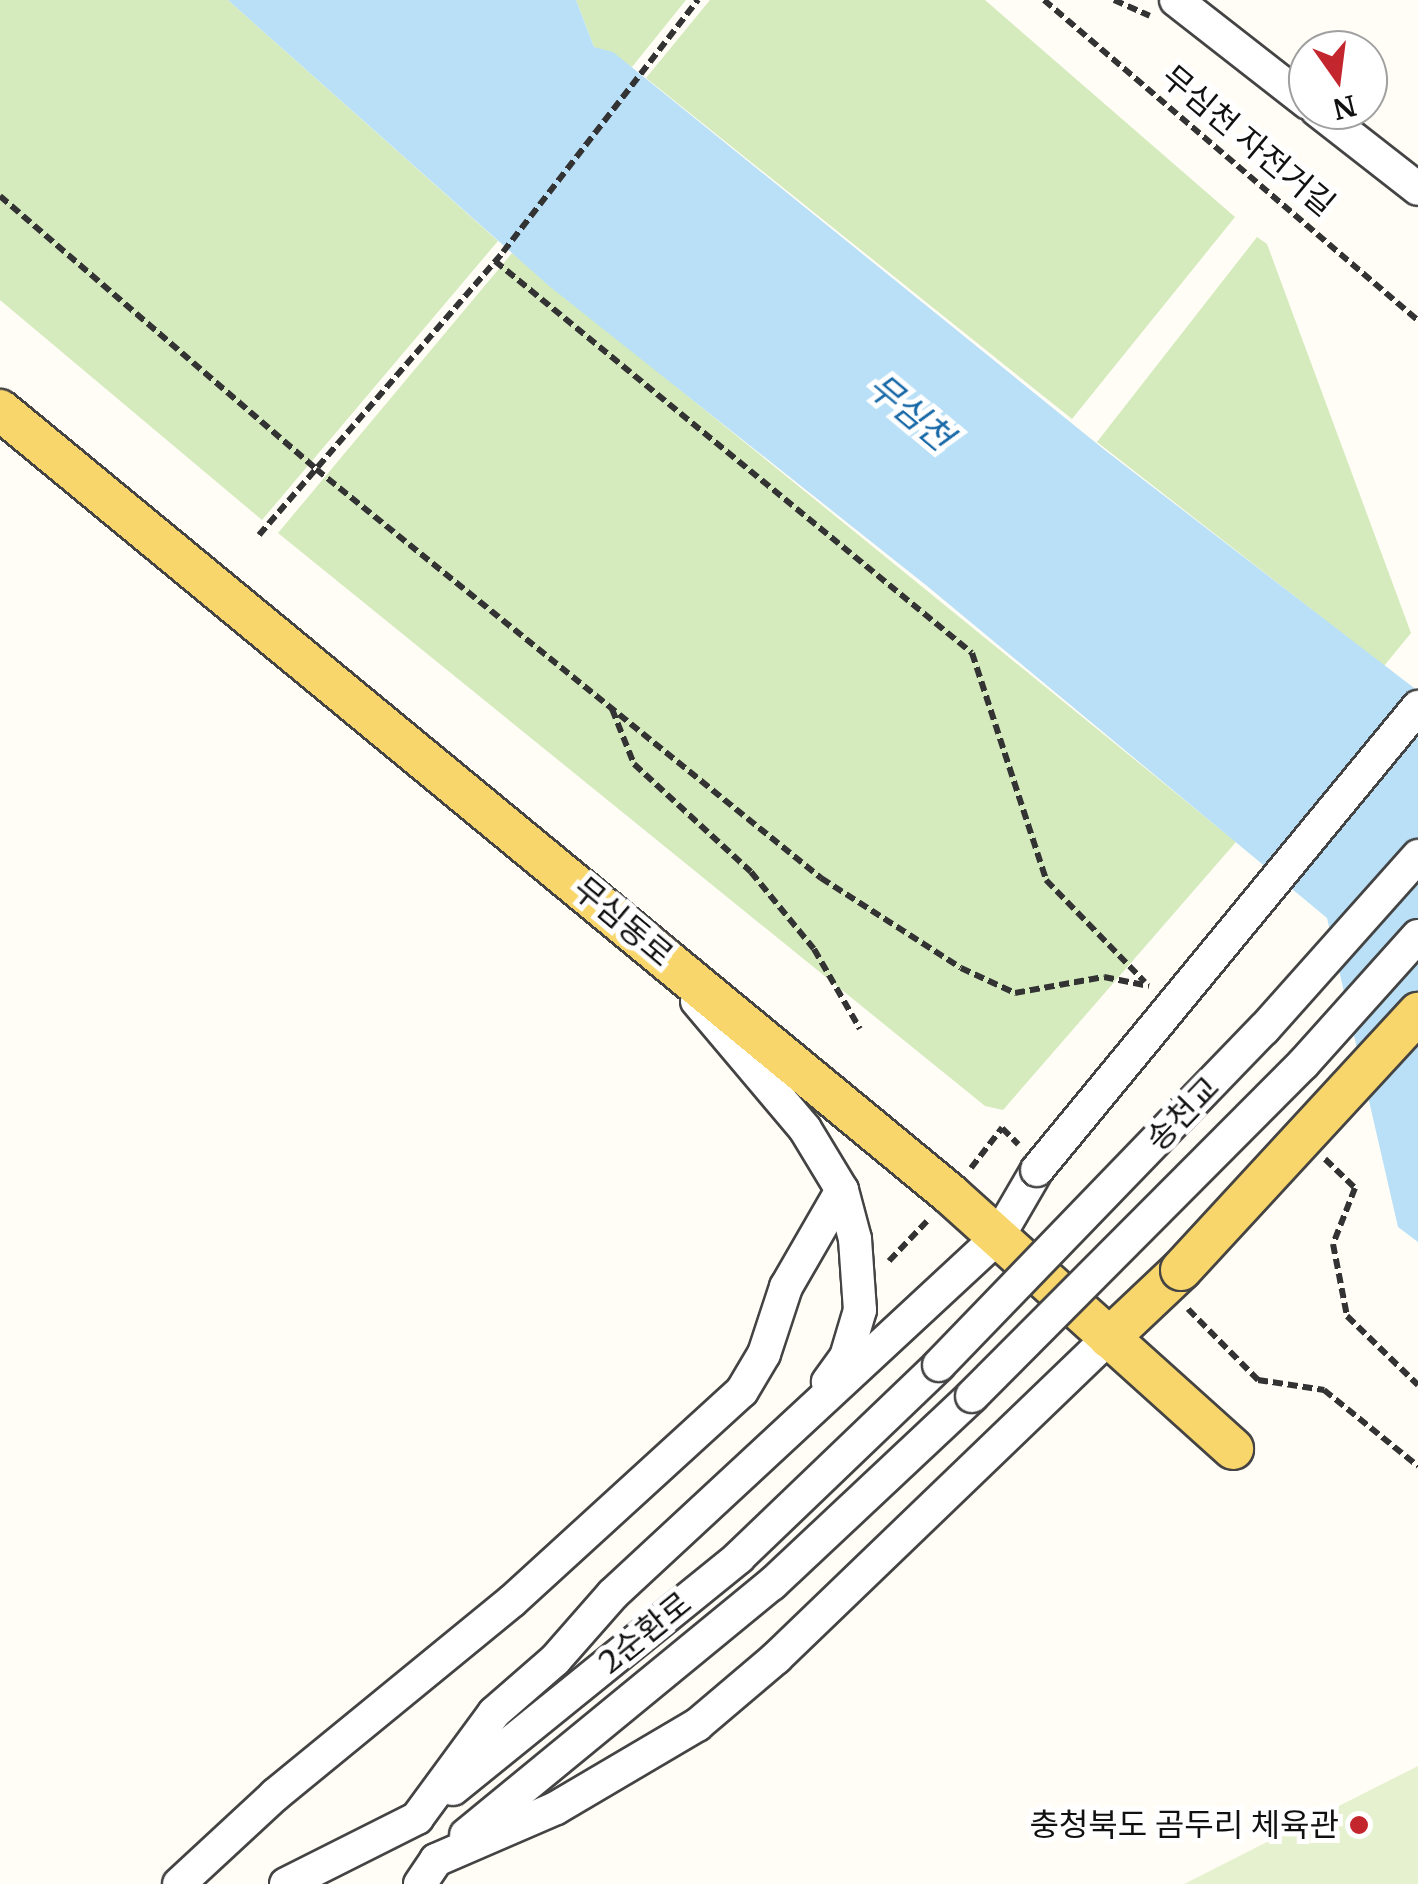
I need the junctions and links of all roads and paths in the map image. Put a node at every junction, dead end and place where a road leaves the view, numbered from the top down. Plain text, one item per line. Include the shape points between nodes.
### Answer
1 (698, 0) edge
2 (1044, 0) edge
3 (1176, 0) edge
4 (1288, 87) edge
5 (1343, 130) edge
6 (1418, 189) edge
7 (0, 196) edge
8 (495, 261) junction
9 (1418, 320) edge
10 (0, 410) edge
11 (316, 469) junction
12 (259, 535) dead end
13 (1418, 707) edge
14 (612, 708) junction
15 (1418, 856) edge
16 (1418, 936) edge
17 (645, 940) junction
18 (1145, 982) junction
19 (1159, 996) dead end
20 (1418, 1013) edge
21 (860, 1029) dead end
22 (1313, 1147) dead end
23 (842, 1190) junction
24 (998, 1237) junction
25 (1173, 1277) junction
26 (1109, 1338) junction
27 (940, 1365) joint
28 (1418, 1385) edge
29 (972, 1396) joint
30 (1234, 1449) dead end
31 (765, 1460) junction
32 (1418, 1466) edge
33 (417, 1818) junction
34 (428, 1872) edge
35 (179, 1884) edge
36 (286, 1884) edge
37 (336, 1884) edge
38 (407, 1884) edge

1 - 8 path
2 - 9 path, 무심천 자전거길
3 - 4 street
5 - 6 street
7 - 11 path
8 - 11 path
8 - 18 path via 972,654 1046,880
10 - 17 main road, 무심동로
11 - 12 path
11 - 14 path
13 - 24 street, bridge via 1037,1170
14 - 18 path via 821,878 961,968 1015,993 1104,976
14 - 21 path via 634,764 752,872 814,949
15 - 27 street, 송천교, bridge via 1264,1029
16 - 29 street, 송천교, bridge via 1303,1064
17 - 23 street via 805,1129
17 - 24 main road, 무심동로
18 - 19 path
20 - 25 main road, bridge
22 - 28 path via 1355,1188 1333,1244 1347,1316
23 - 31 street via 856,1239 860,1310 846,1358
23 - 35 street via 786,1287 764,1354 742,1390 512,1600 275,1795
24 - 26 main road, 무심동로
24 - 31 street
25 - 26 main road
25 - 32 path via 1258,1380 1324,1390
26 - 30 main road, 무심동로
26 - 34 street via 776,1658 697,1725 556,1808
27 - 33 street, 2순환로 via 740,1557
29 - 34 street, 2순환로 via 772,1584
31 - 33 street via 613,1594 556,1660 494,1713
33 - 36 street
33 - 37 street, 2순환로
34 - 38 street, 2순환로

